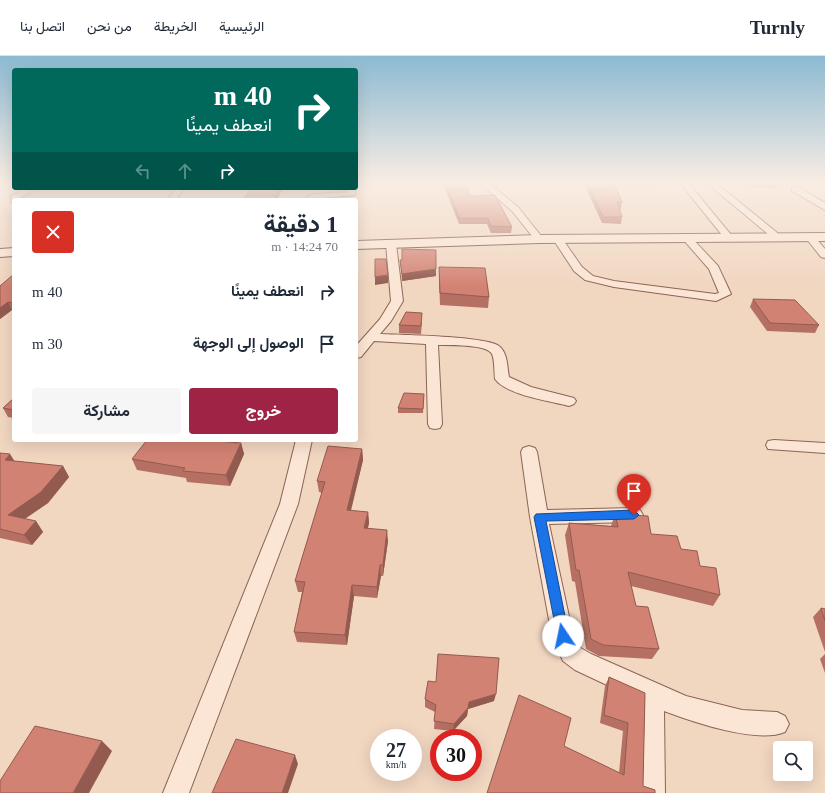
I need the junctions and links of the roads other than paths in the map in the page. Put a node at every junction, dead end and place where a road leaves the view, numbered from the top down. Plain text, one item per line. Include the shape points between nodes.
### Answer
1 (523, 218) edge
2 (713, 218) edge
3 (754, 218) edge
4 (686, 237) junction
5 (777, 237) junction
6 (810, 237) junction
7 (825, 237) edge
8 (729, 238) junction
9 (539, 239) junction
10 (558, 239) junction
11 (391, 244) junction
12 (358, 245) edge
13 (825, 255) edge
14 (371, 337) junction
15 (432, 341) junction
16 (358, 352) edge
17 (569, 401) dead end
18 (435, 424) dead end
19 (304, 442) edge
20 (774, 445) dead end
21 (825, 448) edge
22 (530, 452) dead end
23 (634, 515) edge
24 (539, 517) junction
25 (653, 695) junction
26 (777, 724) dead end
27 (176, 793) edge
28 (652, 793) edge

1 - 9 street
2 - 8 street
3 - 5 street
4 - 8 street
4 - 10 street
4 - 10 street via 714,268 725,294 716,298 614,284 589,278 578,269
5 - 6 street
5 - 8 street
6 - 7 street
6 - 13 street
9 - 10 street
9 - 11 street
11 - 12 street
11 - 14 street via 397,301
14 - 15 street
14 - 16 street
15 - 17 street via 477,343 494,348 499,355 502,379 509,384
15 - 18 street
19 - 27 street via 289,504
20 - 21 street
22 - 24 street
23 - 24 street
24 - 25 street via 563,636 571,654
25 - 26 street via 686,708 742,722
25 - 28 street

